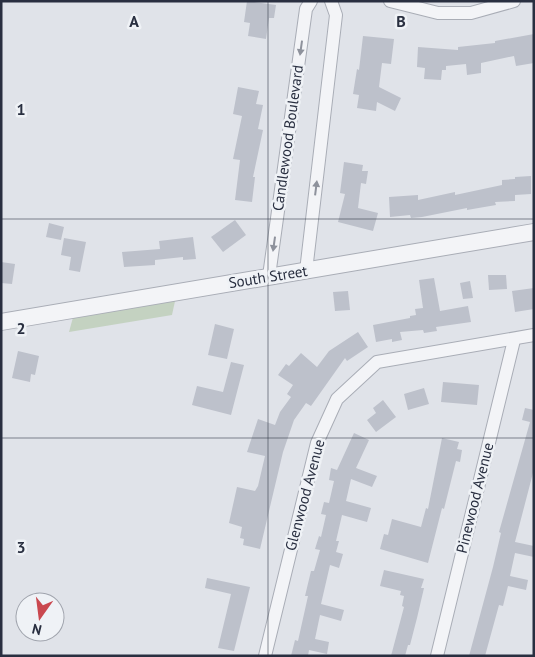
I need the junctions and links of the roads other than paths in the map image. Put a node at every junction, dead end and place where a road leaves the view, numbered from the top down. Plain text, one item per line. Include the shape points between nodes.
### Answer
1 (311, 1) edge
2 (331, 1) edge
3 (390, 1) edge
4 (514, 1) edge
5 (534, 232) edge
6 (306, 271) junction
7 (269, 276) junction
8 (1, 322) edge
9 (534, 335) edge
10 (514, 340) junction
11 (265, 656) edge
12 (437, 656) edge

1 -> 7 street, Candlewood Boulevard via 306,9
6 -> 2 street, Candlewood Boulevard via 336,15
3 - 4 street via 438,12 471,13
5 - 6 street, South Street
6 - 7 street, South Street
7 - 8 street, South Street
9 - 10 street, Glenwood Avenue
10 - 11 street, Glenwood Avenue via 377,362 337,399 317,443
10 - 12 street, Pinewood Avenue

